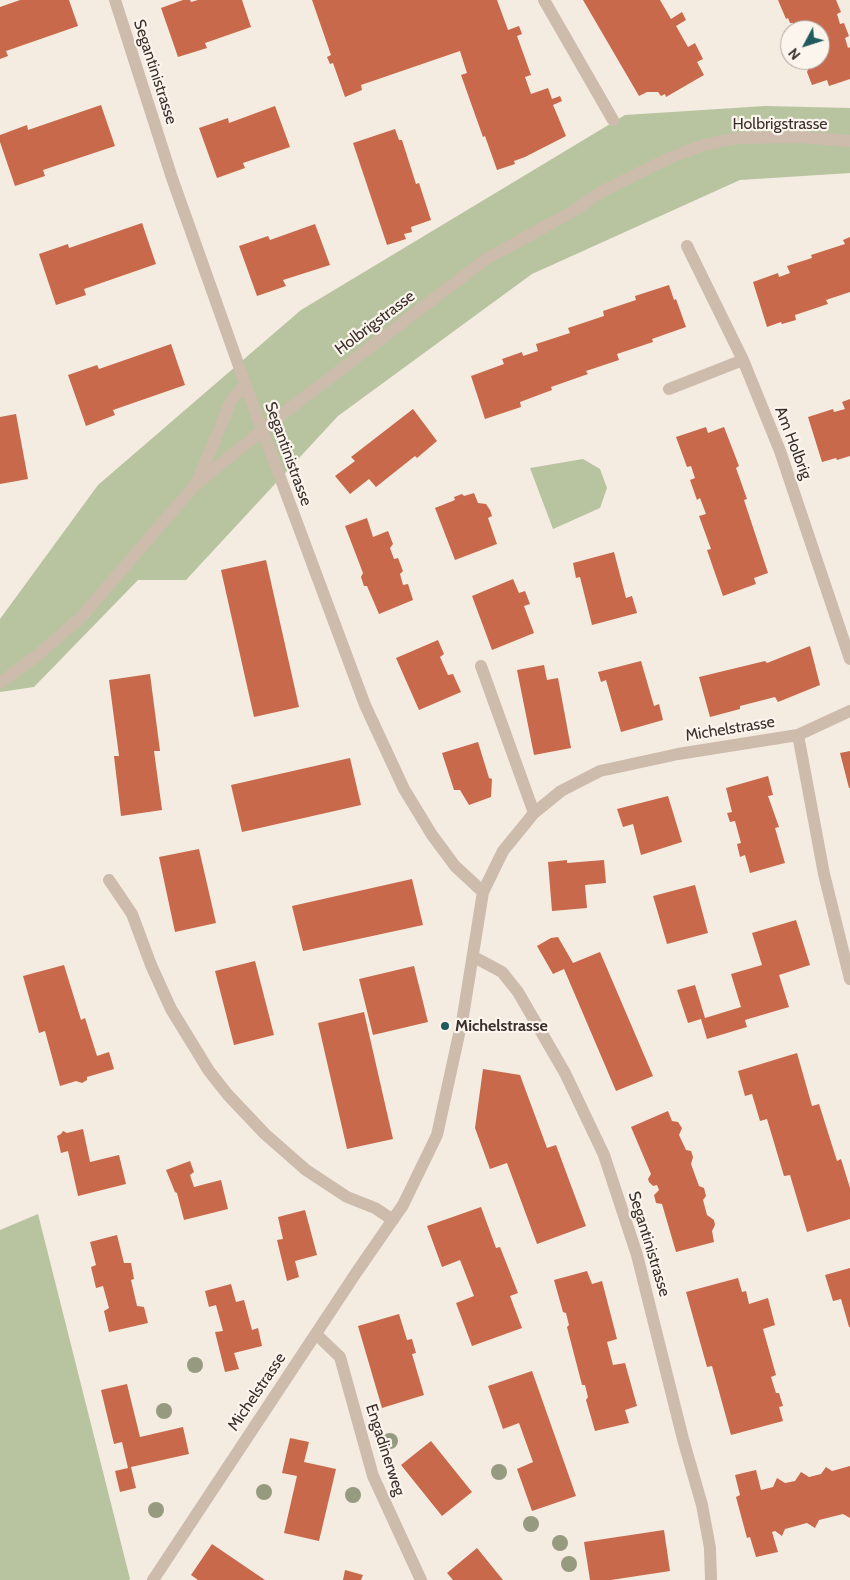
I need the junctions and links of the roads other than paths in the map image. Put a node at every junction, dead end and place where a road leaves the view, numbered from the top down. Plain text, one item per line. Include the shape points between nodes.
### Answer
1 (115, 0) edge
2 (544, 0) edge
3 (613, 120) dead end
4 (850, 141) edge
5 (687, 246) dead end
6 (743, 360) junction
7 (246, 385) junction
8 (669, 389) dead end
9 (196, 484) junction
10 (850, 659) edge
11 (481, 666) dead end
12 (0, 684) edge
13 (850, 710) edge
14 (798, 735) junction
15 (534, 812) junction
16 (109, 880) dead end
17 (483, 892) junction
18 (474, 956) junction
19 (850, 979) edge
20 (393, 1220) junction
21 (316, 1334) junction
22 (153, 1580) edge
23 (421, 1580) edge
24 (711, 1580) edge

1 - 7 street, Segantinistrasse via 178,196
2 - 3 street
4 - 9 street, Holbrigstrasse via 799,137 737,138 704,145 669,158 601,192 572,212 486,259
5 - 6 street, Am Holbrig
6 - 8 street
6 - 10 street, Am Holbrig via 780,451
7 - 9 street via 232,399
7 - 17 street, Segantinistrasse, bridge via 365,705 404,789 455,866
9 - 12 street, Holbrigstrasse via 81,616
11 - 15 street
13 - 14 street, Michelstrasse
14 - 15 street, Michelstrasse via 678,754 600,771 561,791
14 - 19 street via 824,874
15 - 17 street, Michelstrasse via 504,851
16 - 20 street via 132,914 170,1009 209,1071 238,1106 306,1170 346,1197
17 - 18 street, Michelstrasse
18 - 20 street, Michelstrasse via 437,1135
18 - 24 street, Segantinistrasse via 502,972 518,992 565,1073 604,1155 637,1255 702,1505 710,1548
20 - 21 street, Michelstrasse
21 - 22 street, Michelstrasse
21 - 23 street, Engadinerweg via 340,1357 373,1476

